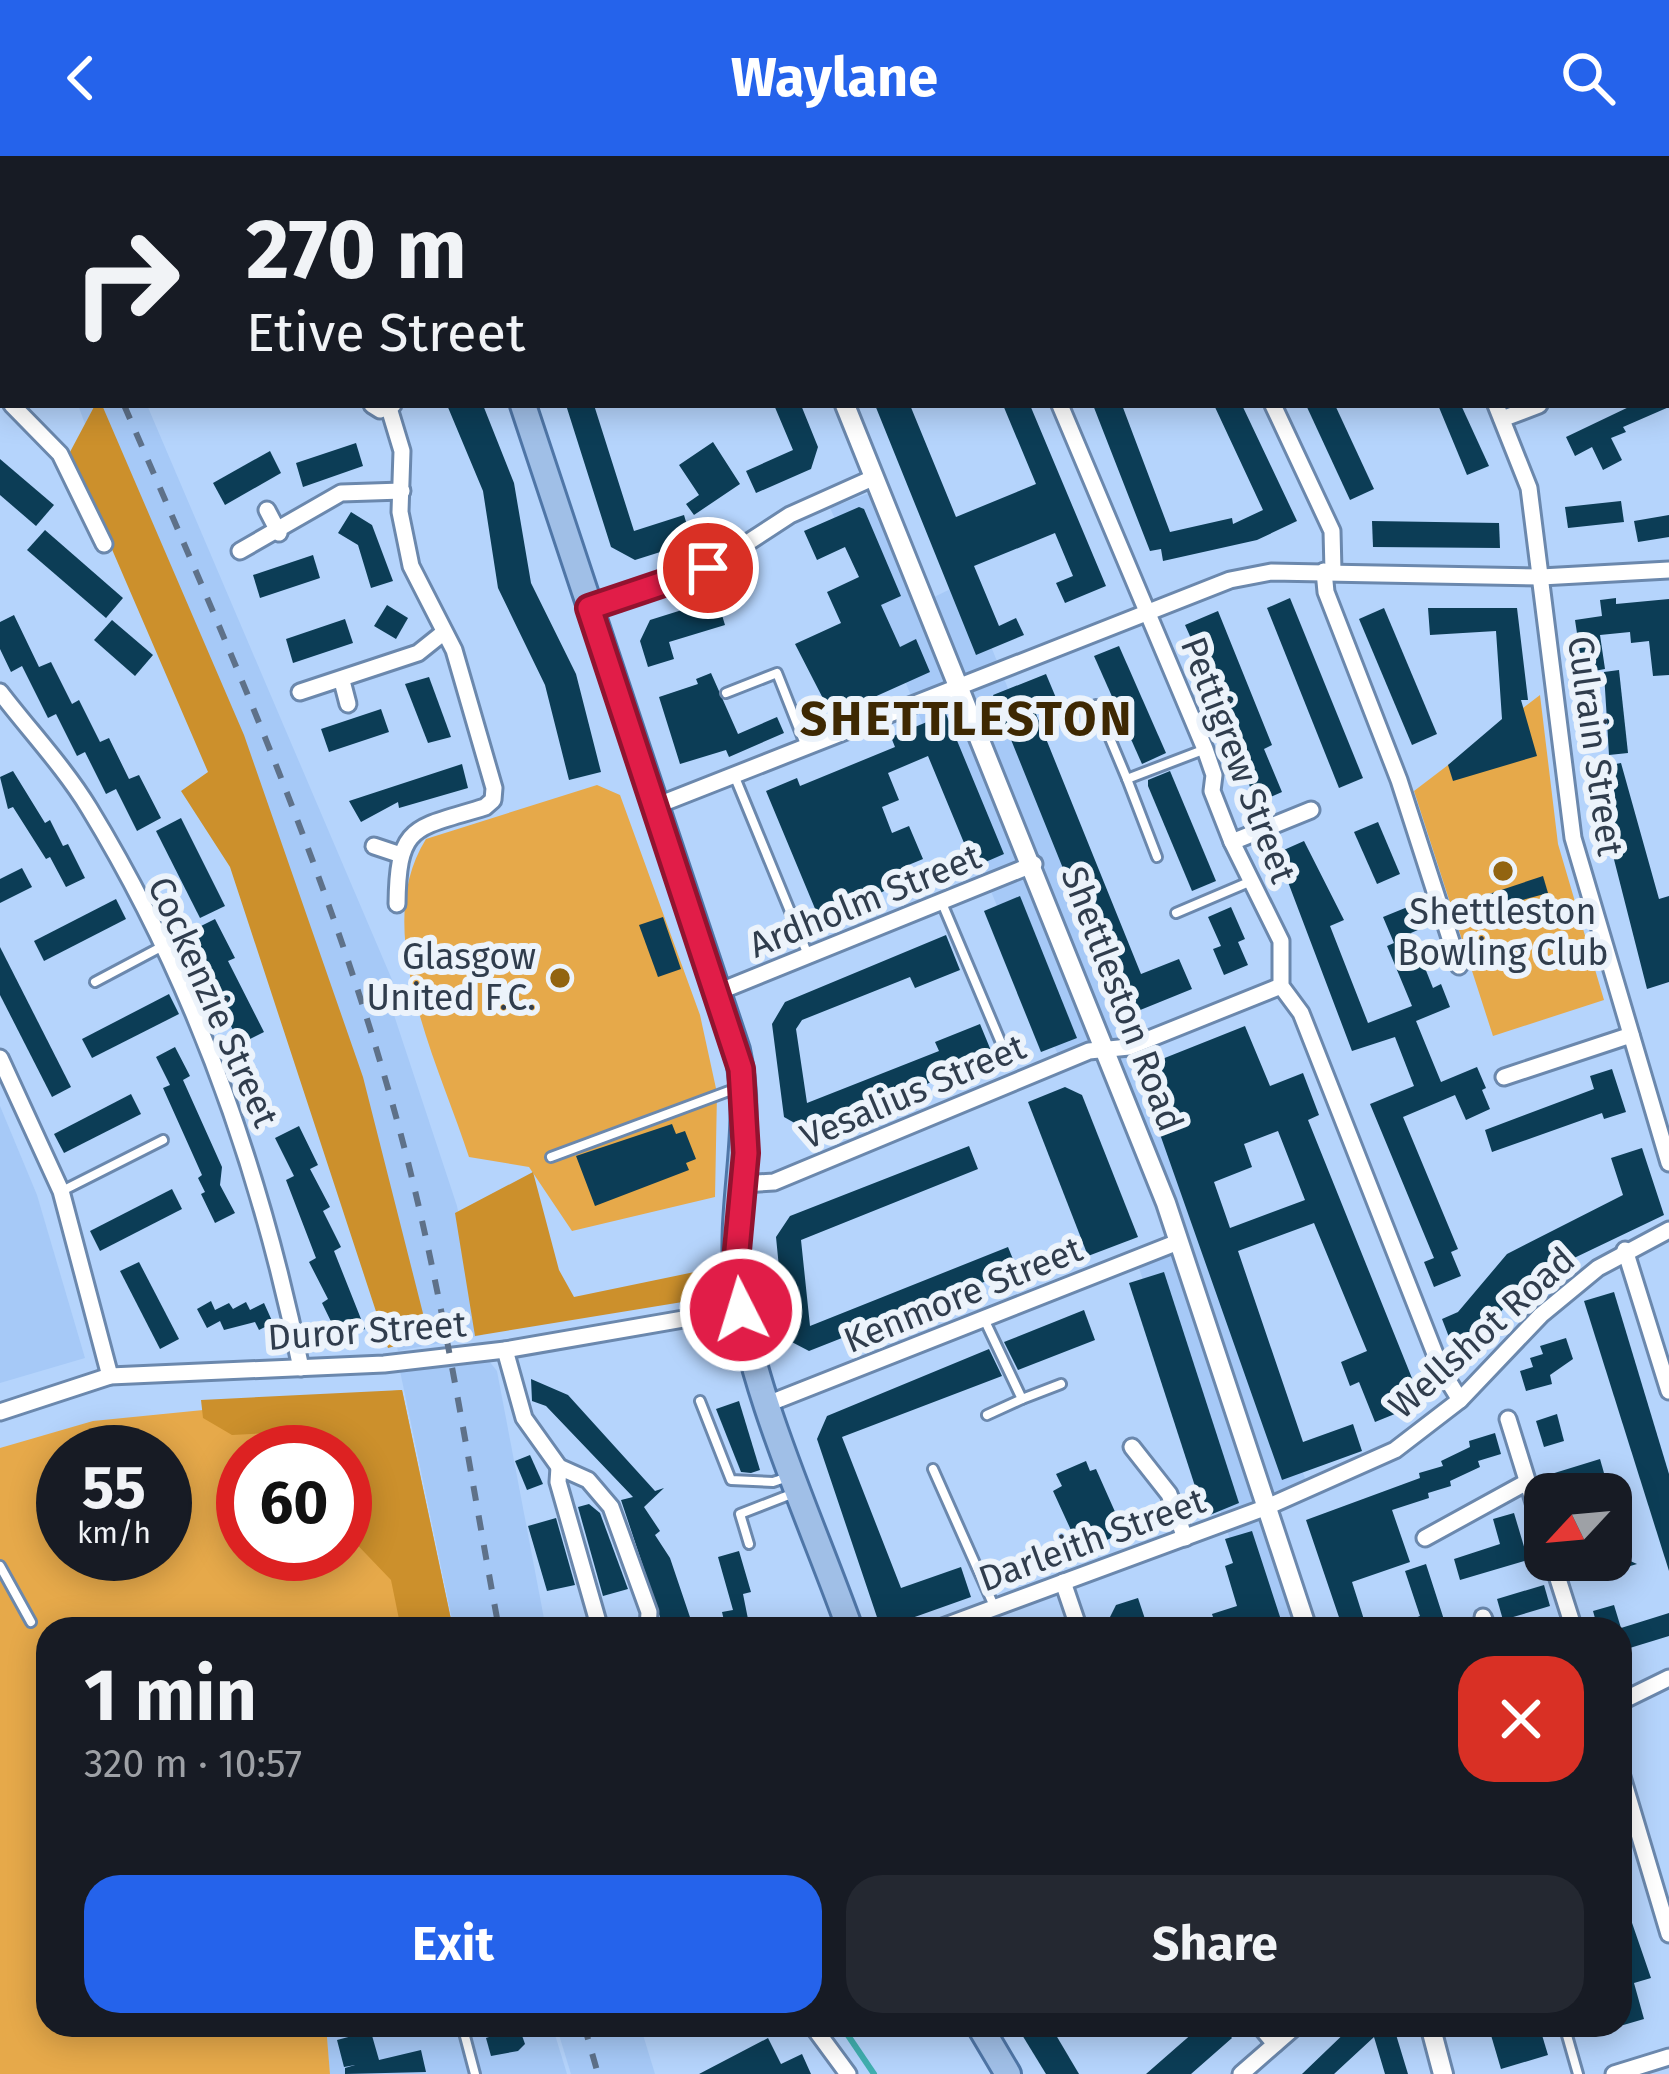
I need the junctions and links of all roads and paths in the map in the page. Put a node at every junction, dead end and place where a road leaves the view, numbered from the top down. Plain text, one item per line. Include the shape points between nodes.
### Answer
1 (15, 408) edge
2 (391, 408) edge
3 (525, 408) edge
4 (846, 408) edge
5 (1061, 408) edge
6 (1274, 408) edge
7 (1499, 412) edge
8 (874, 477) junction
9 (402, 491) junction
10 (267, 510) dead end
11 (280, 533) junction
12 (104, 544) dead end
13 (240, 551) dead end
14 (1669, 570) edge
15 (1329, 571) junction
16 (1541, 577) junction
17 (589, 608) junction
18 (1147, 610) junction
19 (443, 633) junction
20 (342, 681) junction
21 (960, 685) junction
22 (0, 692) edge
23 (300, 692) dead end
24 (727, 692) dead end
25 (348, 704) dead end
26 (1096, 705) dead end
27 (805, 746) junction
28 (1205, 749) junction
29 (734, 774) junction
30 (1126, 779) junction
31 (653, 807) junction
32 (1311, 811) dead end
33 (1232, 842) junction
34 (374, 846) dead end
35 (398, 854) junction
36 (1157, 857) dead end
37 (1034, 864) junction
38 (1249, 882) junction
39 (941, 902) junction
40 (397, 904) dead end
41 (1176, 913) dead end
42 (162, 946) junction
43 (808, 957) junction
44 (1459, 966) dead end
45 (95, 982) dead end
46 (1281, 986) junction
47 (718, 992) junction
48 (1631, 1035) junction
49 (1106, 1050) junction
50 (1007, 1057) dead end
51 (0, 1058) edge
52 (1504, 1077) dead end
53 (744, 1088) junction
54 (163, 1140) dead end
55 (551, 1156) dead end
56 (1669, 1163) edge
57 (742, 1184) junction
58 (61, 1191) junction
59 (1669, 1230) edge
60 (1178, 1242) junction
61 (1625, 1250) junction
62 (741, 1310) junction
63 (984, 1318) junction
64 (506, 1350) junction
65 (301, 1368) junction
66 (110, 1376) junction
67 (1061, 1384) dead end
68 (1669, 1391) edge
69 (1022, 1399) junction
70 (1460, 1400) junction
71 (700, 1401) dead end
72 (770, 1403) junction
73 (0, 1412) edge
74 (987, 1414) dead end
75 (1508, 1419) dead end
76 (1132, 1447) dead end
77 (560, 1467) junction
78 (933, 1469) dead end
79 (1524, 1473) edge
80 (798, 1482) junction
81 (1524, 1484) edge
82 (1267, 1507) junction
83 (1185, 1538) junction
84 (1424, 1538) dead end
85 (748, 1544) dead end
86 (0, 1566) edge
87 (1559, 1581) edge
88 (1064, 1582) junction
89 (994, 1608) junction
90 (597, 1617) edge
91 (649, 1617) edge
92 (846, 1617) edge
93 (970, 1617) edge
94 (1075, 1617) edge
95 (1303, 1617) edge
96 (1570, 1617) edge
97 (31, 1622) dead end
98 (1669, 1678) edge
99 (1632, 1696) edge
100 (1632, 1809) edge
101 (1669, 1934) edge
102 (465, 2037) edge
103 (821, 2037) edge
104 (986, 2037) edge
105 (1269, 2037) edge
106 (1283, 2037) edge
107 (1433, 2037) edge
108 (1567, 2037) edge
109 (1275, 2044) junction
110 (1669, 2057) edge
111 (475, 2074) edge
112 (848, 2074) edge
113 (1008, 2074) edge
114 (1241, 2074) edge
115 (1444, 2074) edge
116 (1578, 2074) edge
117 (1614, 2074) edge

1 - 12 street via 60,454
2 - 9 street via 403,451
3 - 17 main road
4 - 8 street, Shettleston Road
5 - 18 street, Pettigrew Street
6 - 15 street via 1332,531
7 - 16 street, Culrain Street via 1529,488
8 - 17 street via 790,515 704,571
8 - 21 street, Shettleston Road
9 - 11 street via 341,493
9 - 19 street via 411,566
10 - 11 street
11 - 13 street
14 - 16 street
15 - 16 street
15 - 18 street via 1230,580
15 - 44 street via 1326,592
16 - 48 street, Culrain Street via 1574,838
17 - 31 main road
18 - 21 street
18 - 28 street, Pettigrew Street
19 - 20 street via 418,653
19 - 35 street via 477,725 493,800 424,826
20 - 23 street
20 - 25 street
21 - 27 street
21 - 37 street, Shettleston Road
22 - 42 street, Cockenzie Street via 88,806
24 - 27 lane via 777,673
26 - 30 lane
27 - 29 street
28 - 30 lane
28 - 33 street, Pettigrew Street
29 - 31 street
29 - 43 lane
30 - 36 lane
31 - 47 main road
32 - 33 street
33 - 38 street, Pettigrew Street
34 - 35 street
35 - 40 street
37 - 39 street, Ardholm Street
37 - 49 street, Shettleston Road
38 - 41 lane
38 - 46 street, Pettigrew Street via 1281,941
39 - 43 street, Ardholm Street
39 - 50 lane
42 - 45 lane
42 - 65 street, Cockenzie Street via 240,1130
43 - 47 street, Ardholm Street
46 - 49 street, Vesalius Street
46 - 70 street, Pettigrew Street via 1301,1013
47 - 53 main road
48 - 52 street
48 - 56 street, Culrain Street
49 - 57 street, Vesalius Street via 1052,1065 774,1182
49 - 60 street, Shettleston Road
51 - 58 street
53 - 55 lane
53 - 57 main road
54 - 58 lane
57 - 62 main road
58 - 66 street
59 - 61 street, Wellshot Road
60 - 63 street, Kenmore Street
60 - 82 street, Shettleston Road
61 - 68 street
61 - 70 street, Wellshot Road via 1541,1315
62 - 64 street, Duror Street
62 - 72 main road
63 - 69 lane
63 - 72 street, Kenmore Street
64 - 65 street, Duror Street
64 - 77 street via 518,1406
65 - 66 street, Duror Street
66 - 73 street, Duror Street
67 - 69 lane
69 - 74 lane
70 - 82 street, Wellshot Road via 1395,1450
71 - 80 lane via 731,1480
72 - 80 main road
75 - 79 street
76 - 83 street via 1169,1494
77 - 90 street
77 - 91 street via 588,1480 611,1507
78 - 89 lane
80 - 85 lane via 740,1514
80 - 92 main road
81 - 84 street
82 - 83 street, Darleith Street
82 - 95 street, Shettleston Road
83 - 88 street, Darleith Street
86 - 97 lane
87 - 96 street
88 - 89 street, Darleith Street
88 - 94 street
89 - 93 street, Darleith Street
98 - 99 street
100 - 101 street
102 - 111 lane
103 - 112 street
104 - 113 main road
105 - 109 street
106 - 109 street
107 - 115 street
108 - 116 lane
109 - 114 street
110 - 117 street

